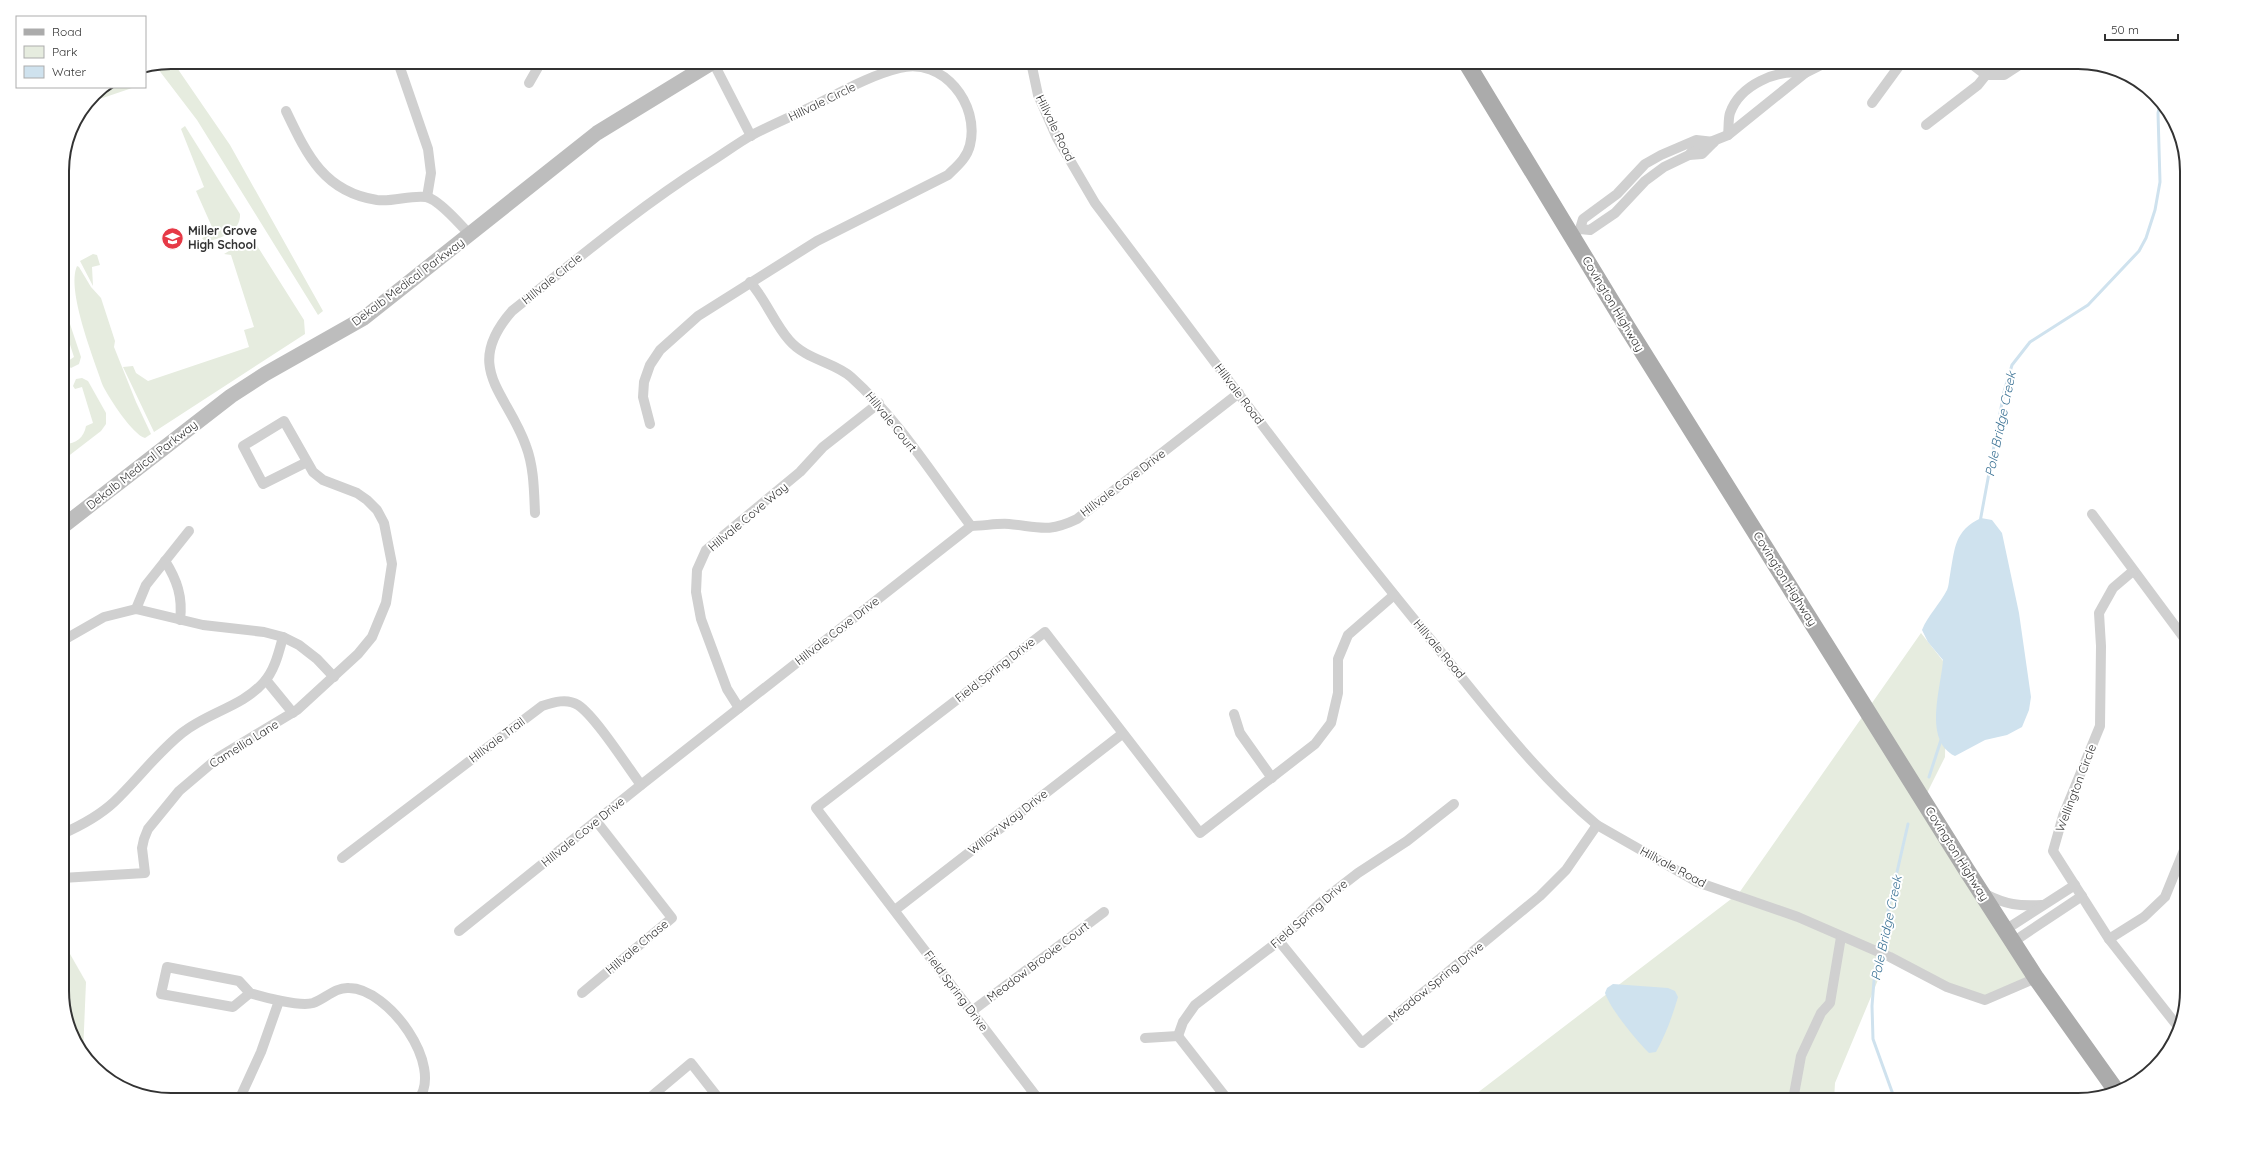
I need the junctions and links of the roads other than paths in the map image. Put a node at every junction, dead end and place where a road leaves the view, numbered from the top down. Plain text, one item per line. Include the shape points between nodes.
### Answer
1 (400, 69) edge
2 (538, 69) edge
3 (702, 69) edge
4 (717, 69) edge
5 (896, 69) edge
6 (930, 69) edge
7 (1033, 69) edge
8 (1471, 69) edge
9 (1813, 69) edge
10 (1897, 69) edge
11 (1978, 69) edge
12 (2013, 69) edge
13 (1805, 73) junction
14 (1986, 75) junction
15 (529, 83) dead end
16 (1872, 103) dead end
17 (286, 111) dead end
18 (1926, 125) dead end
19 (1728, 135) junction
20 (751, 136) junction
21 (1714, 142) junction
22 (1677, 148) junction
23 (1686, 157) junction
24 (427, 197) junction
25 (1576, 232) junction
26 (470, 235) junction
27 (750, 282) junction
28 (1239, 393) junction
29 (879, 403) junction
30 (650, 424) dead end
31 (307, 462) junction
32 (534, 513) dead end
33 (2092, 514) dead end
34 (69, 522) edge
35 (971, 526) junction
36 (189, 530) dead end
37 (165, 561) junction
38 (2134, 571) junction
39 (1394, 594) junction
40 (136, 609) junction
41 (180, 620) junction
42 (2180, 633) edge
43 (69, 637) edge
44 (283, 637) junction
45 (334, 677) junction
46 (266, 680) junction
47 (739, 708) junction
48 (293, 713) junction
49 (1234, 714) dead end
50 (1122, 734) junction
51 (1272, 778) junction
52 (641, 785) junction
53 (1454, 804) dead end
54 (597, 822) junction
55 (1597, 825) junction
56 (69, 831) edge
57 (342, 858) dead end
58 (2180, 860) edge
59 (69, 878) edge
60 (2075, 885) junction
61 (1981, 892) junction
62 (2082, 896) junction
63 (2044, 905) junction
64 (895, 910) junction
65 (1104, 912) dead end
66 (459, 931) dead end
67 (2009, 936) junction
68 (1841, 937) junction
69 (2109, 939) junction
70 (1279, 940) junction
71 (2036, 978) junction
72 (250, 993) junction
73 (582, 993) dead end
74 (279, 1001) junction
75 (972, 1012) junction
76 (2175, 1023) edge
77 (1178, 1036) junction
78 (1145, 1038) dead end
79 (2113, 1087) edge
80 (242, 1093) edge
81 (421, 1093) edge
82 (655, 1093) edge
83 (715, 1093) edge
84 (1034, 1093) edge
85 (1223, 1093) edge
86 (1794, 1093) edge

1 - 24 street via 428,150 431,173
2 - 15 street
3 - 26 main road, Dekalb Medical Parkway via 597,133
4 - 20 street
5 - 20 street, Hillvale Circle
6 - 27 street, Hillvale Circle via 940,73 963,97 971,116 970,146 962,160 948,175 817,241
7 - 28 street, Hillvale Road via 1041,102 1057,138 1095,203
8 - 25 main road, Covington Highway
9 - 13 street
10 - 16 street
11 - 14 street
12 - 14 street via 2004,75
13 - 19 street
13 - 19 street via 1792,71 1780,74 1745,90 1729,115
14 - 18 street via 1978,85
17 - 24 street via 302,145 320,172 347,192 378,200
19 - 21 street
20 - 32 street, Hillvale Circle via 633,214 512,311 499,326 491,344 489,364 494,384 526,445 534,491
21 - 22 street via 1696,140
21 - 23 street via 1702,154
22 - 23 street
22 - 25 street via 1645,164 1617,194 1583,219
23 - 25 street via 1655,172 1615,213 1590,230
24 - 26 street via 451,214
25 - 61 main road, Covington Highway via 1627,327
26 - 34 main road, Dekalb Medical Parkway via 364,318 231,396
27 - 29 street, Hillvale Court via 789,340 806,355 850,375
27 - 30 street, Hillvale Circle via 698,316 660,350 650,365 644,382 643,397
28 - 35 street, Hillvale Cove Drive via 1077,519 1060,526 1042,529 1008,524
28 - 39 street, Hillvale Road
29 - 35 street, Hillvale Court
29 - 47 street, Hillvale Cove Way via 823,447 800,472 706,550 697,570 696,592 702,619 727,689
31 - 31 street, Camellia Lane via 263,484 243,446 284,421
31 - 45 street, Camellia Lane via 313,472 323,480 357,493 377,510 384,523 392,564 386,603 372,637
33 - 38 street
35 - 47 street, Hillvale Cove Drive
36 - 37 street
37 - 40 street via 146,585
37 - 41 street via 180,593
38 - 42 street
38 - 60 street, Wellington Circle via 2113,588 2098,614 2101,646 2100,726 2063,816 2053,851
39 - 51 street, Field Spring Drive via 1348,635 1338,659 1338,693 1331,723 1315,744
39 - 55 street, Hillvale Road via 1519,746
40 - 41 street
40 - 43 street via 104,617
41 - 44 street
44 - 45 street via 299,645
44 - 46 street
45 - 48 street, Camellia Lane
46 - 48 street
46 - 56 street via 251,695 202,719 182,733 113,803
47 - 52 street, Hillvale Cove Drive
48 - 59 street, Camellia Lane via 219,757 179,791 148,829 142,848 145,873
49 - 51 street via 1240,733
50 - 51 street, Field Spring Drive via 1200,834
50 - 64 street, Willow Way Drive
50 - 64 street, Field Spring Drive via 1045,632 822,803 816,808
52 - 54 street, Hillvale Cove Drive
52 - 57 street, Hillvale Trail via 578,704 559,700 542,706
53 - 70 street, Field Spring Drive via 1345,882
54 - 66 street, Hillvale Cove Drive
54 - 73 street, Hillvale Chase via 672,918
55 - 68 street, Hillvale Road via 1697,882 1798,917
55 - 70 street, Meadow Spring Drive via 1566,870 1540,896 1362,1043
58 - 69 street via 2165,896 2144,917
60 - 62 street, Wellington Circle
60 - 63 street
61 - 63 street via 2000,902 2016,906
61 - 67 main road, Covington Highway
62 - 67 street
62 - 69 street, Wellington Circle
63 - 67 street
64 - 75 street, Field Spring Drive
65 - 75 street, Meadow Brooke Court
67 - 71 main road, Covington Highway
68 - 71 street, Hillvale Road via 1890,957 1947,987 1985,1000
68 - 86 street via 1830,1003 1821,1013 1801,1056
69 - 76 street, Wellington Circle
70 - 77 street, Field Spring Drive via 1195,1005 1183,1022
71 - 79 main road, Covington Highway
72 - 72 street via 233,1007 161,994 167,967 239,981
72 - 74 street
74 - 80 street via 261,1052
74 - 81 street via 312,1004 332,992 349,988 367,993 398,1017 420,1052 426,1082
75 - 84 street, Field Spring Drive
77 - 78 street
77 - 85 street
82 - 83 street via 691,1063

